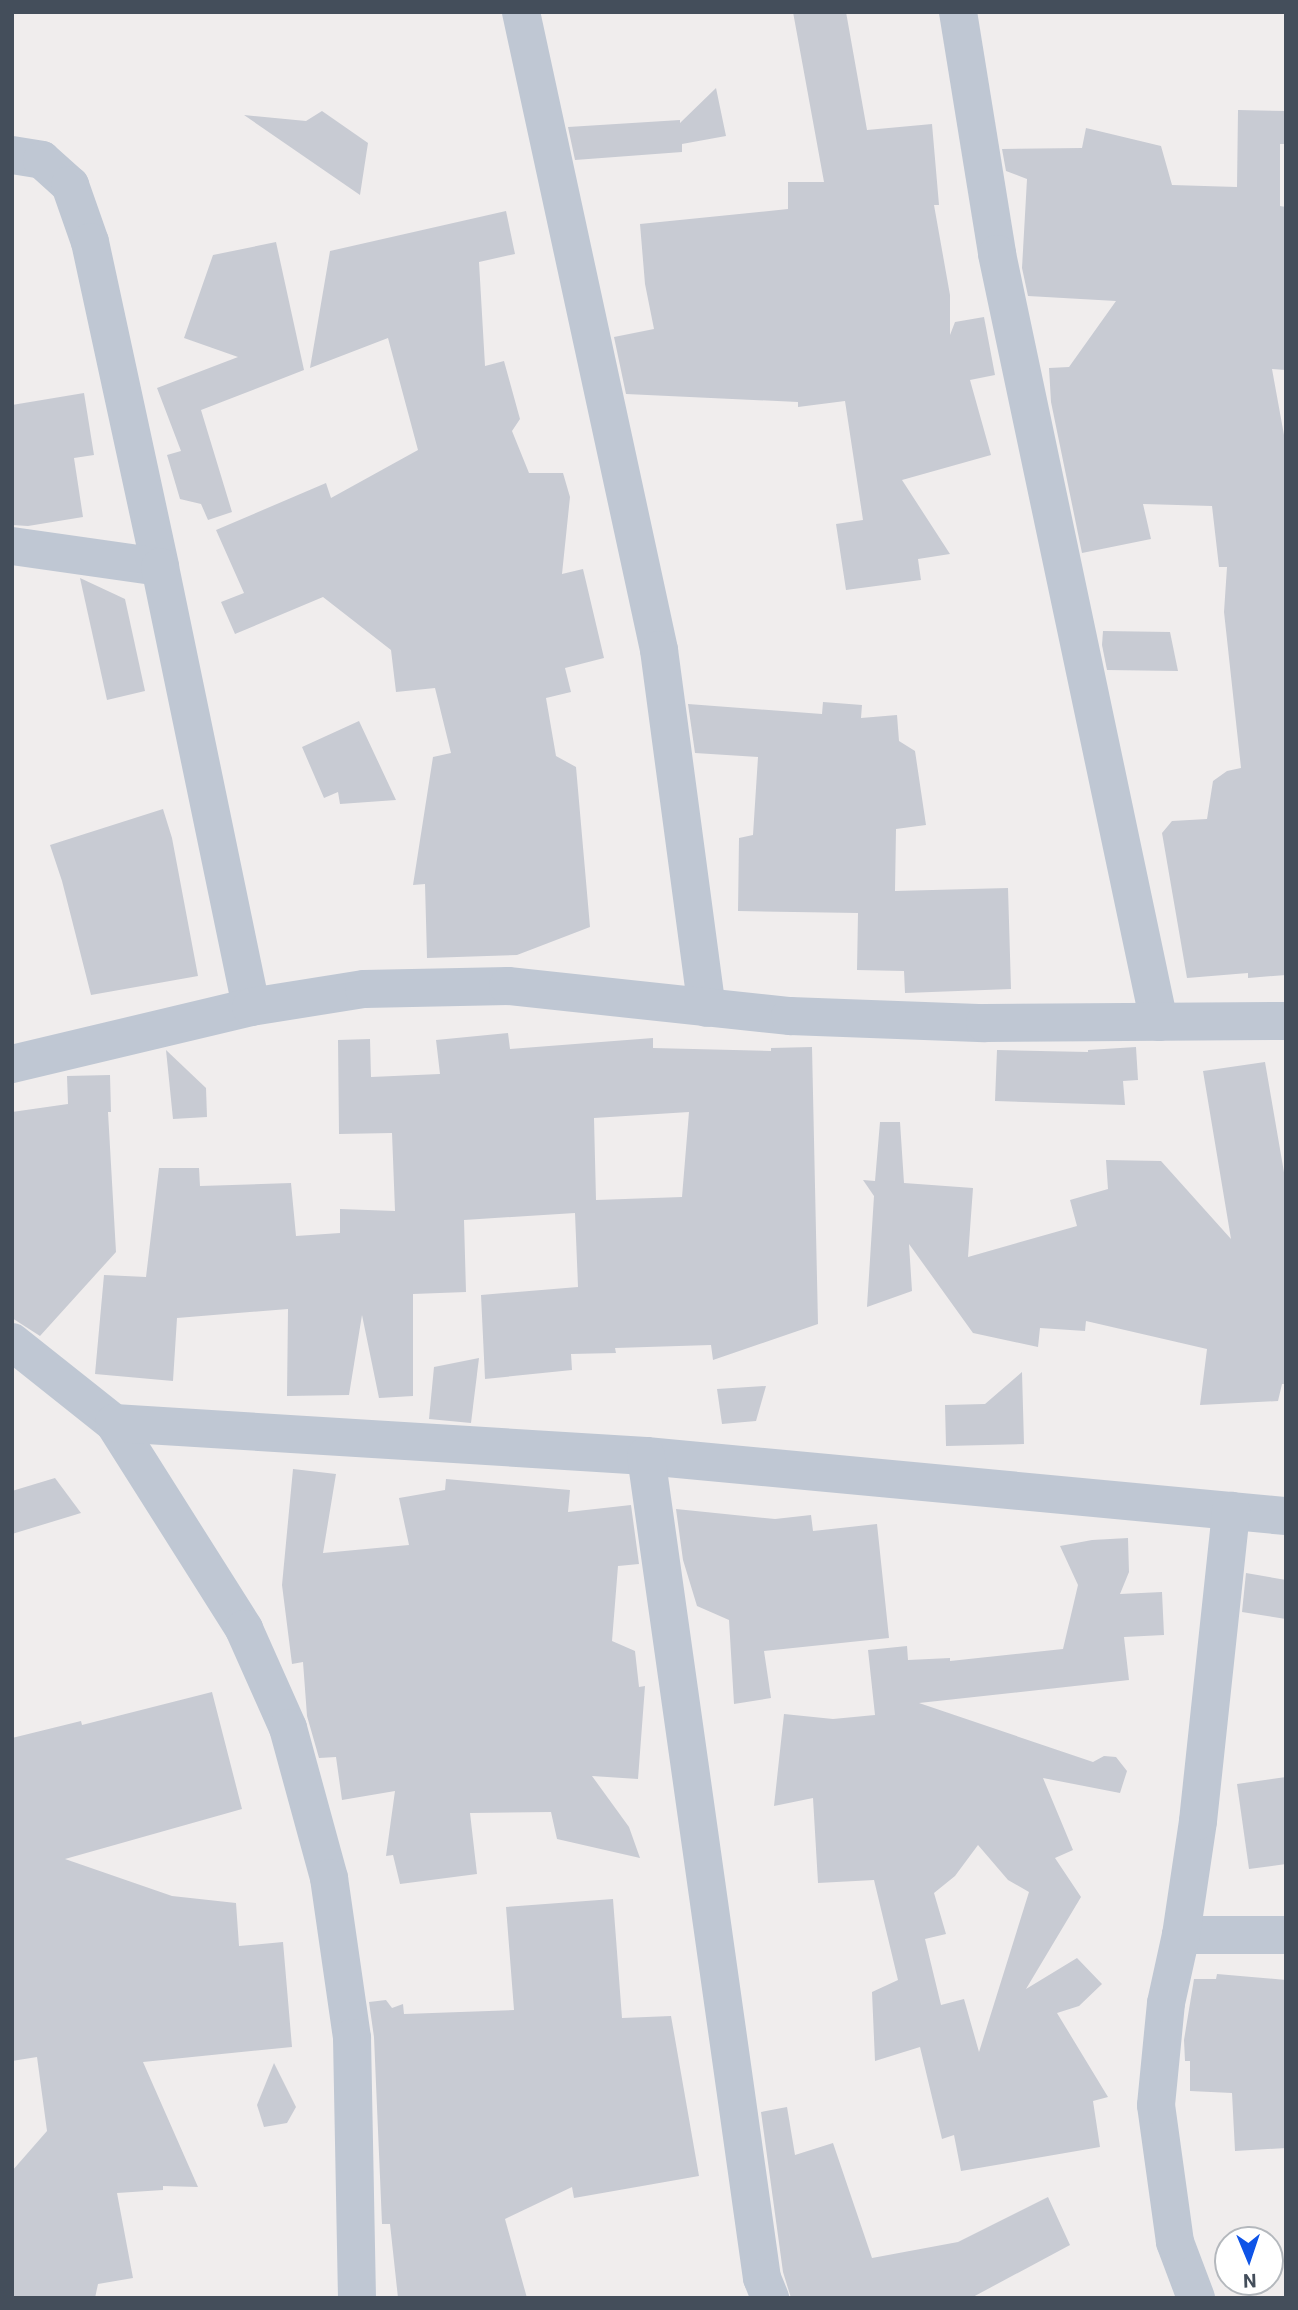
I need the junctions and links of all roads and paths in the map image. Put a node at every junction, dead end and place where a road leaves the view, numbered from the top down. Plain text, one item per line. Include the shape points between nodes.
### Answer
1 (521, 12) edge
2 (958, 12) edge
3 (12, 155) edge
4 (12, 546) edge
5 (160, 567) junction
6 (251, 1007) junction
7 (706, 1008) junction
8 (1286, 1021) edge
9 (1158, 1022) junction
10 (12, 1064) edge
11 (12, 1342) edge
12 (114, 1423) junction
13 (646, 1456) junction
14 (1231, 1511) junction
15 (1286, 1516) edge
16 (1181, 1935) junction
17 (1286, 1935) edge
18 (357, 2298) edge
19 (770, 2298) edge
20 (1196, 2298) edge

1 - 7 street via 659,650
2 - 9 street via 998,254
3 - 5 street via 43,160 71,185 90,242
4 - 5 street
5 - 6 street
6 - 7 street via 364,989 508,986
6 - 10 street
7 - 9 street via 985,1023
8 - 9 street
11 - 12 street
12 - 13 street
12 - 18 street via 244,1629 291,1740 329,1878 352,2038
13 - 14 street
13 - 19 street via 758,2251
14 - 15 street
14 - 16 street via 1198,1821
16 - 17 street
16 - 20 street via 1166,2003 1156,2105 1175,2242

